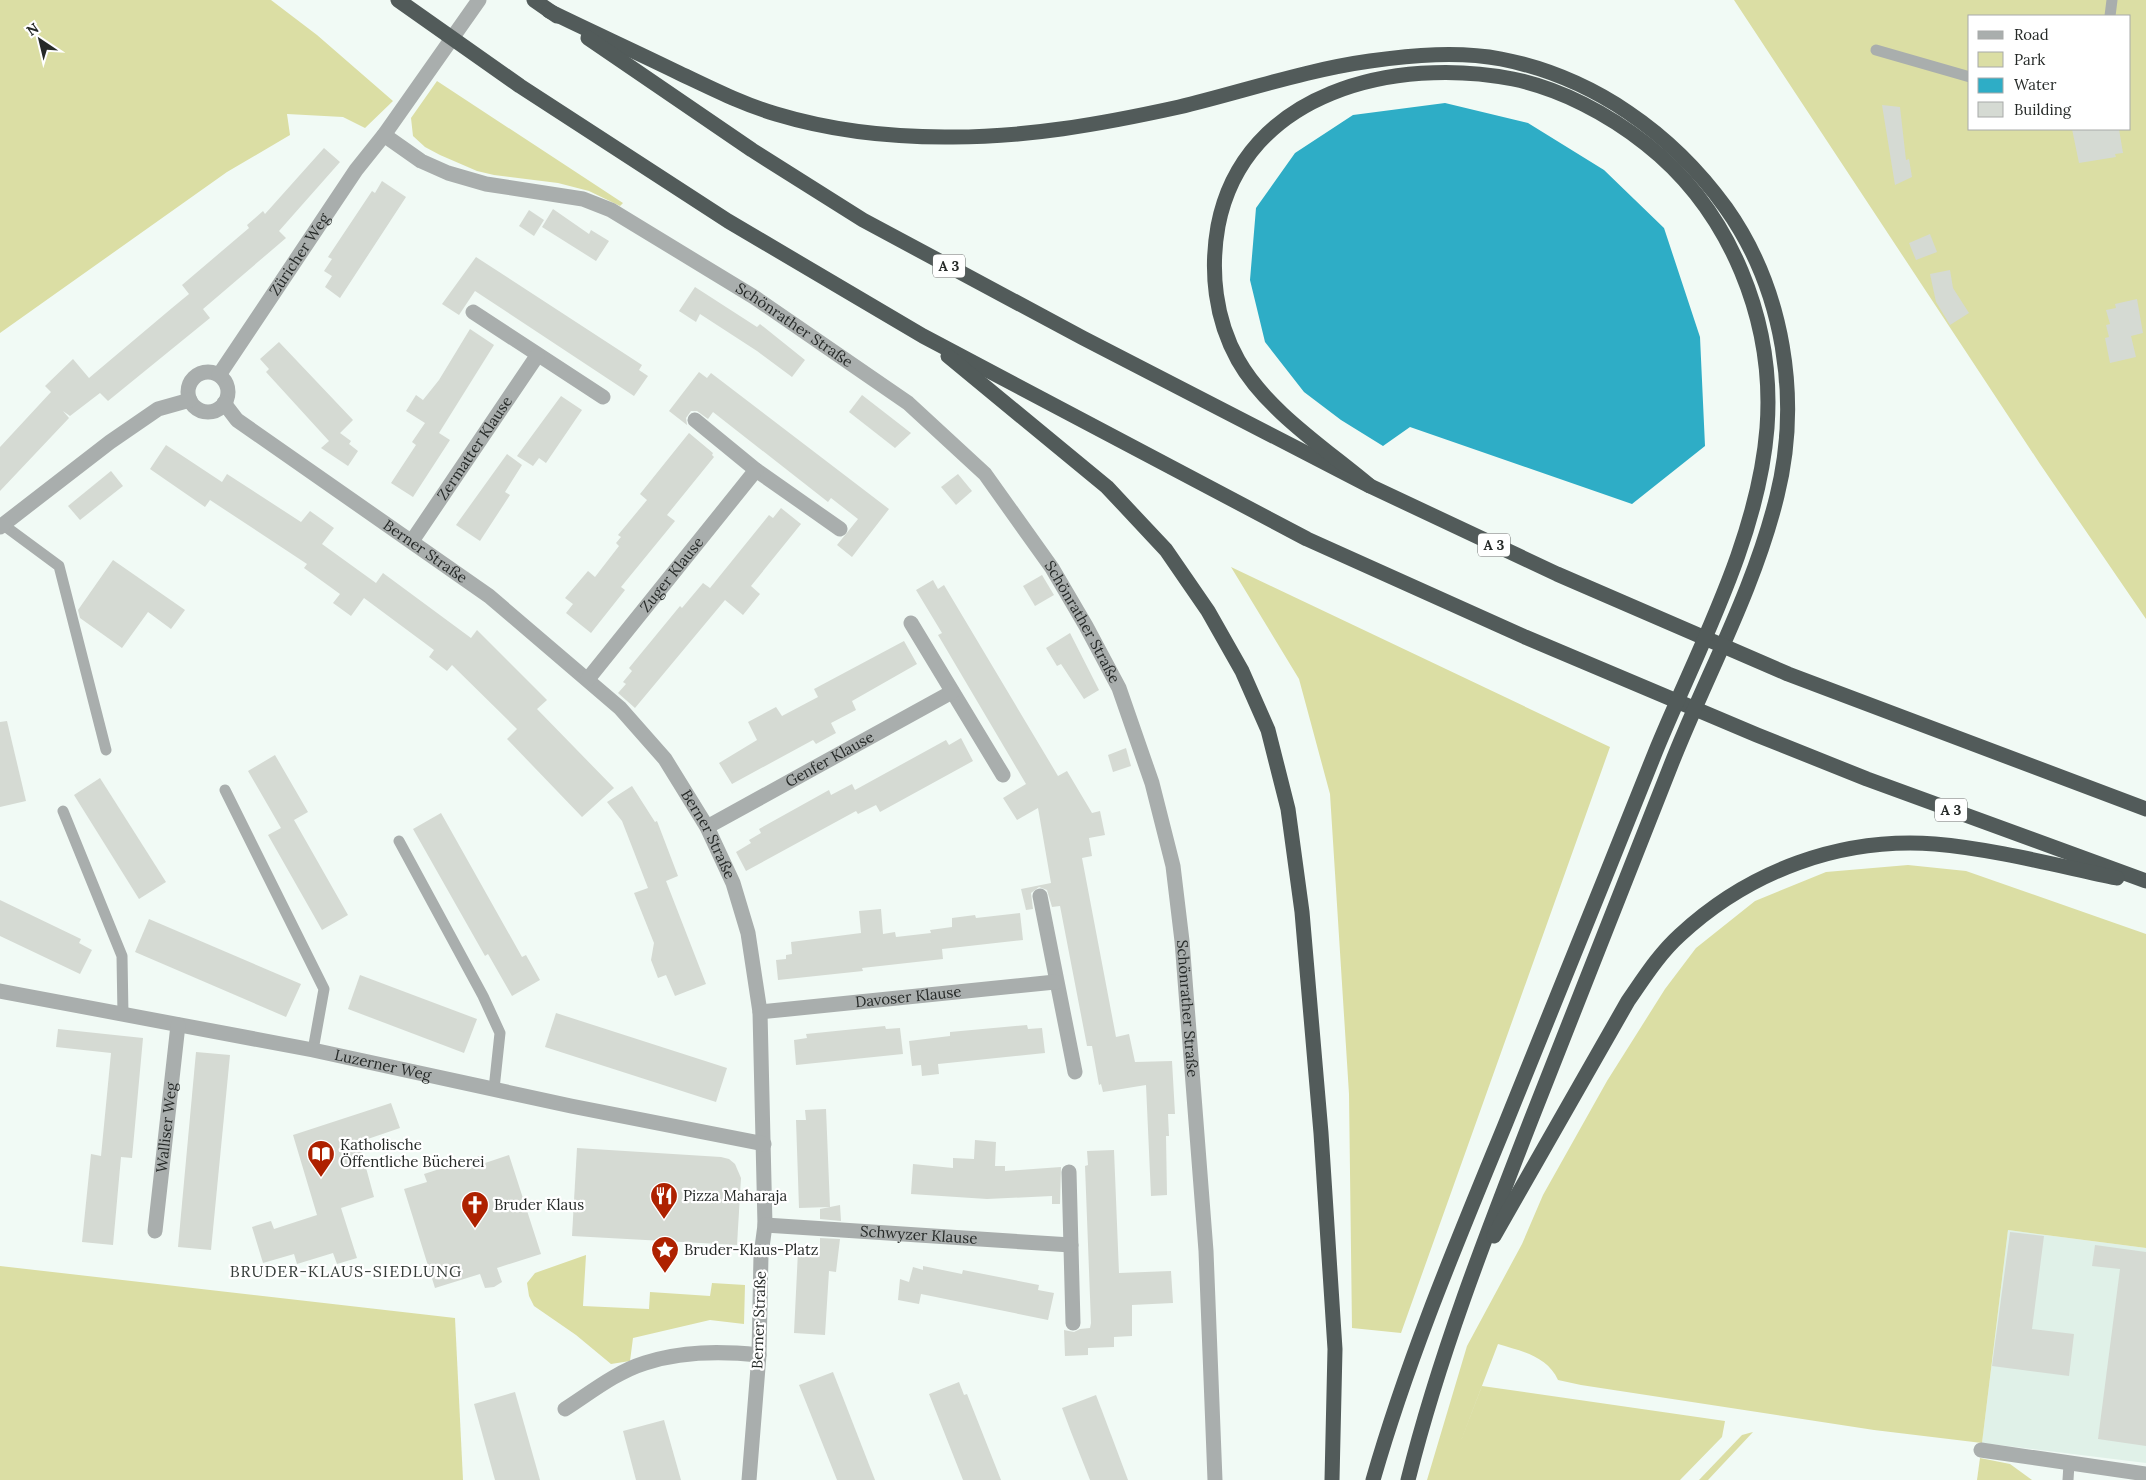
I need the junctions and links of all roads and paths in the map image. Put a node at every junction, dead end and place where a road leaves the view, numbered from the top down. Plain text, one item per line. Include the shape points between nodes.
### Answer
1 (398, 0) edge
2 (479, 0) edge
3 (534, 0) edge
4 (2112, 0) edge
5 (549, 11) junction
6 (2110, 15) edge
7 (1876, 50) dead end
8 (1968, 76) edge
9 (384, 135) junction
10 (473, 312) dead end
11 (923, 336) junction
12 (538, 356) junction
13 (219, 375) junction
14 (603, 397) dead end
15 (190, 400) junction
16 (224, 403) junction
17 (695, 420) dead end
18 (756, 470) junction
19 (1370, 486) junction
20 (1, 526) edge
21 (840, 529) dead end
22 (412, 541) junction
23 (911, 623) dead end
24 (588, 679) junction
25 (952, 692) junction
26 (106, 750) dead end
27 (1003, 775) dead end
28 (225, 790) dead end
29 (2146, 809) edge
30 (63, 811) dead end
31 (707, 827) junction
32 (399, 841) dead end
33 (2146, 883) edge
34 (1040, 896) dead end
35 (1055, 982) junction
36 (0, 991) edge
37 (760, 1012) junction
38 (123, 1015) junction
39 (178, 1025) junction
40 (312, 1050) junction
41 (1075, 1072) dead end
42 (494, 1089) junction
43 (764, 1144) junction
44 (1069, 1172) dead end
45 (766, 1225) junction
46 (155, 1231) dead end
47 (1071, 1245) junction
48 (1468, 1281) junction
49 (1073, 1323) dead end
50 (759, 1355) junction
51 (565, 1409) dead end
52 (1981, 1450) dead end
53 (2068, 1464) junction
54 (2146, 1474) edge
55 (749, 1480) edge
56 (1216, 1480) edge
57 (1332, 1480) edge
58 (1373, 1480) edge
59 (1408, 1480) edge
60 (2068, 1480) edge

1 - 11 highway, A 3 via 520,86 728,221
2 - 9 street, Züricher Weg
3 - 5 highway, A 3
4 - 6 lane
5 - 19 highway, A 3 via 752,150 863,220
5 - 48 highway via 735,100 775,114 869,132 943,137 1026,134 1094,124 1365,61 1459,55 1498,59 1534,67 1601,95 1662,137 1712,189 1751,251 1777,319 1788,391 1788,428 1776,500 1738,608 1675,755
7 - 8 lane
9 - 13 street, Züricher Weg via 356,170
9 - 56 street, Schönrather Straße via 421,161 448,173 486,184 583,199 611,210 754,297 908,403 985,474 1052,568 1119,688 1152,784 1173,866 1182,941 1206,1251
10 - 12 street
11 - 33 highway, A 3 via 1307,539 1516,633 1867,779
11 - 57 highway via 1107,487 1166,550 1208,611 1268,730 1288,809 1320,1113 1335,1348
12 - 14 street
12 - 22 street, Zermatter Klause
13 - 15 street via 206,372 193,378 188,390
13 - 16 street via 228,390
15 - 16 street via 199,410 206,412
15 - 20 street via 158,409
16 - 22 street, Berner Straße via 237,420
17 - 18 street
18 - 21 street
18 - 24 street, Zuger Klause
19 - 29 highway, A 3 via 1557,574 1788,674
19 - 58 highway via 1258,388 1237,359 1223,325 1217,299 1214,254 1220,218 1232,184 1251,153 1276,126 1305,104 1338,89 1421,73 1514,79 1584,104 1650,147 1674,169 1709,212 1730,246 1754,305 1766,368 1766,432 1752,505 1720,600 1434,1299 1394,1408
20 - 26 lane via 59,566
22 - 24 street, Berner Straße via 489,596
23 - 25 street
24 - 31 street, Berner Straße via 620,708 665,759
25 - 27 street
25 - 31 street, Genfer Klause
28 - 40 lane via 324,989
30 - 38 lane via 122,956
31 - 37 street, Berner Straße via 733,883 748,934
32 - 42 lane via 500,1033
33 - 48 highway via 1935,844 1897,844 1858,846 1818,855 1780,868 1743,887 1684,931 1628,1001
34 - 35 street
35 - 37 street, Davoser Klause
35 - 41 street
36 - 38 street, Luzerner Weg
37 - 43 street, Berner Straße
38 - 39 street, Luzerner Weg
39 - 40 street, Luzerner Weg
39 - 46 street, Walliser Weg
40 - 42 street, Luzerner Weg
42 - 43 street, Luzerner Weg
43 - 45 street, Berner Straße
44 - 47 street
45 - 47 street, Schwyzer Klause
45 - 50 street, Berner Straße via 761,1254
47 - 49 street
48 - 59 highway
50 - 51 street via 703,1351 644,1363 611,1379
50 - 55 street, Berner Straße
52 - 53 street
53 - 54 street
53 - 60 lane

